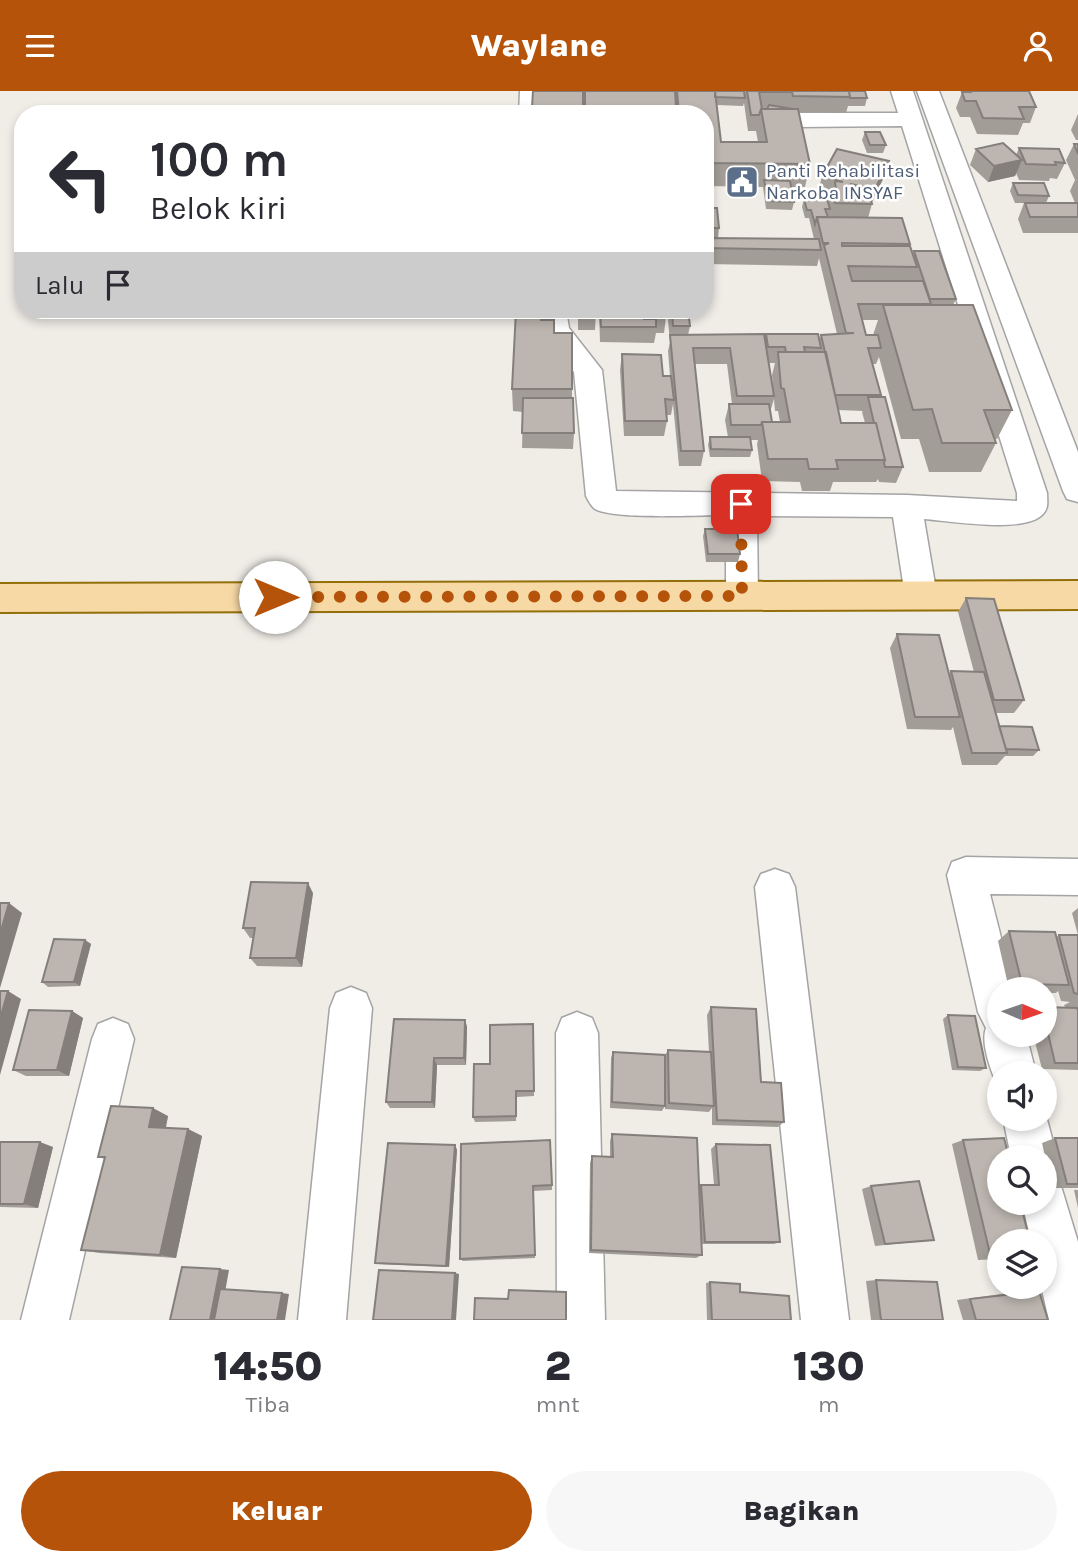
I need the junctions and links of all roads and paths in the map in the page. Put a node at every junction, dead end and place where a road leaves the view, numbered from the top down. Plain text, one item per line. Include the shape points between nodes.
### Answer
1 (928, 91) edge
2 (906, 105) edge
3 (799, 120) edge
4 (554, 319) edge
5 (1078, 491) edge
6 (741, 504) junction
7 (907, 506) junction
8 (742, 596) junction
9 (921, 596) junction
10 (1078, 596) edge
11 (0, 598) edge
12 (1078, 877) edge
13 (775, 887) dead end
14 (991, 977) edge
15 (351, 1009) dead end
16 (576, 1033) dead end
17 (113, 1039) dead end
18 (1048, 1215) edge
19 (45, 1320) edge
20 (322, 1320) edge
21 (581, 1320) edge
22 (825, 1320) edge
23 (1073, 1320) edge

1 - 5 street
2 - 3 street
2 - 7 street via 1033,502 1019,514
4 - 6 street via 556,330 588,370 601,496 606,501
6 - 7 street
6 - 8 street
7 - 9 street
8 - 9 main road
8 - 11 main road
9 - 10 main road
12 - 14 street via 966,875
13 - 22 street
15 - 20 street
16 - 21 street
17 - 19 street
18 - 23 street

